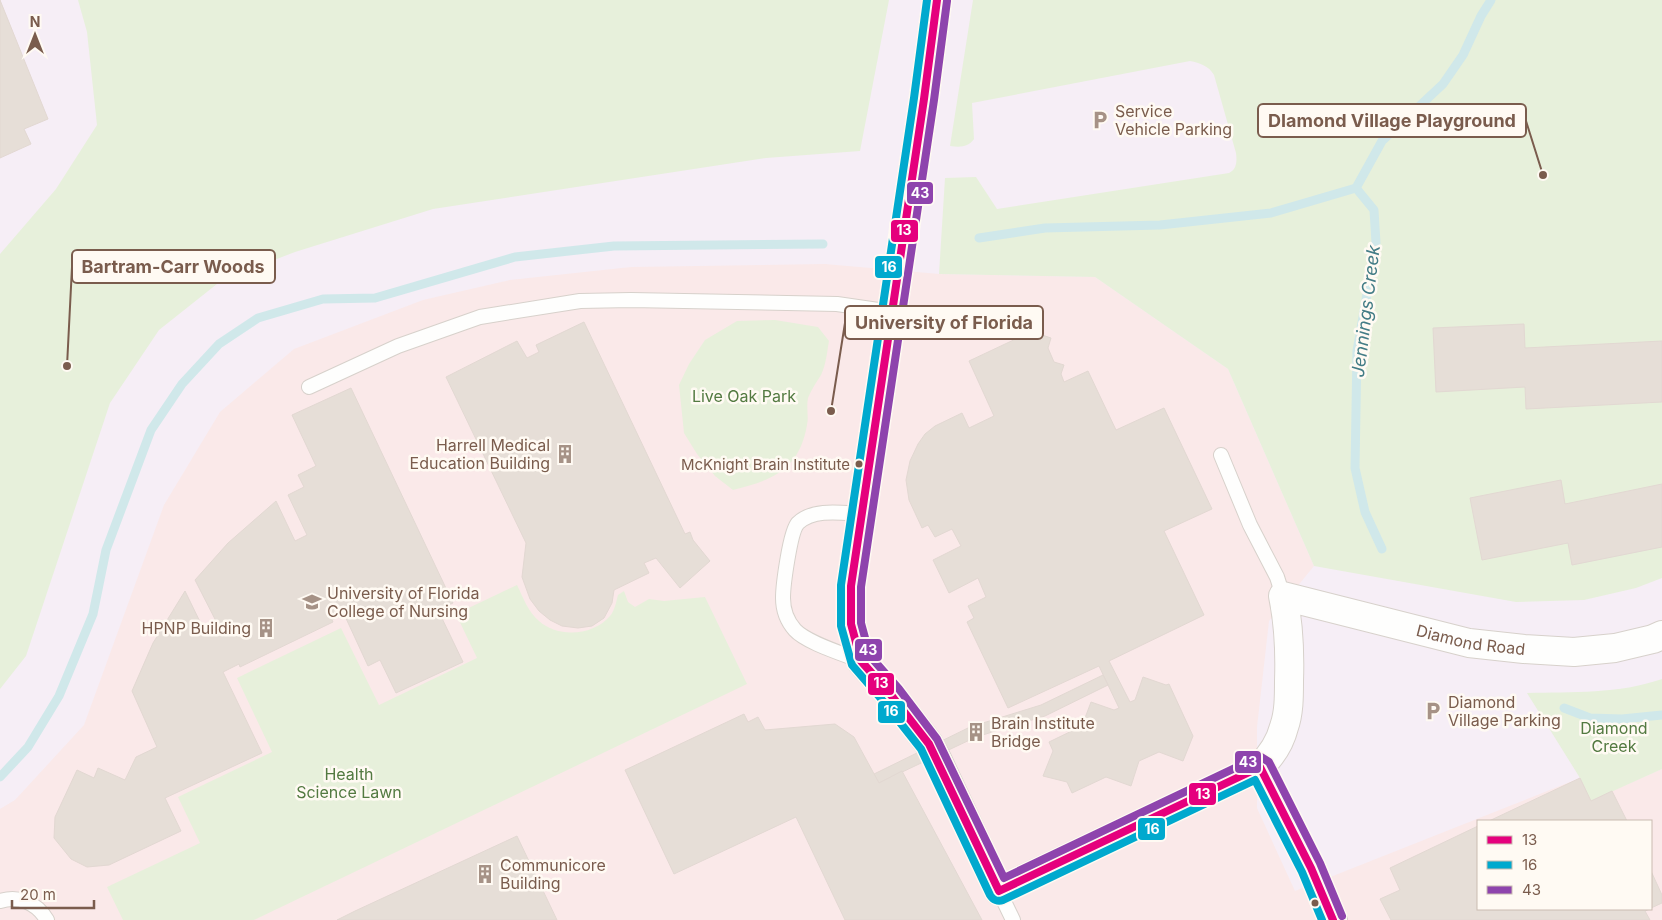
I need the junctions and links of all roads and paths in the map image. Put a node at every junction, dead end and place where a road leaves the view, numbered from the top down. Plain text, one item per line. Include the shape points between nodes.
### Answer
1 (937, 0) edge
2 (892, 312) junction
3 (310, 387) dead end
4 (1221, 455) dead end
5 (862, 514) junction
6 (1283, 596) junction
7 (1662, 635) edge
8 (861, 661) junction
9 (1260, 767) junction
10 (999, 891) junction
11 (1, 900) edge
12 (47, 920) edge
13 (1013, 920) edge
14 (1333, 920) edge

1 - 2 street
2 - 3 lane via 837,304 580,301 480,317 398,346
2 - 5 street
4 - 6 lane
5 - 8 street via 851,586 851,624
5 - 8 lane via 827,513 797,524 791,537 783,598 786,616 795,630
6 - 7 street, Diamond Road via 1469,643 1524,649 1574,652 1614,648
6 - 9 street via 1290,639 1289,703 1284,728 1270,757
8 - 10 street via 929,744
9 - 10 street
9 - 14 street via 1311,868
10 - 13 lane
11 - 12 lane via 28,902 39,908

